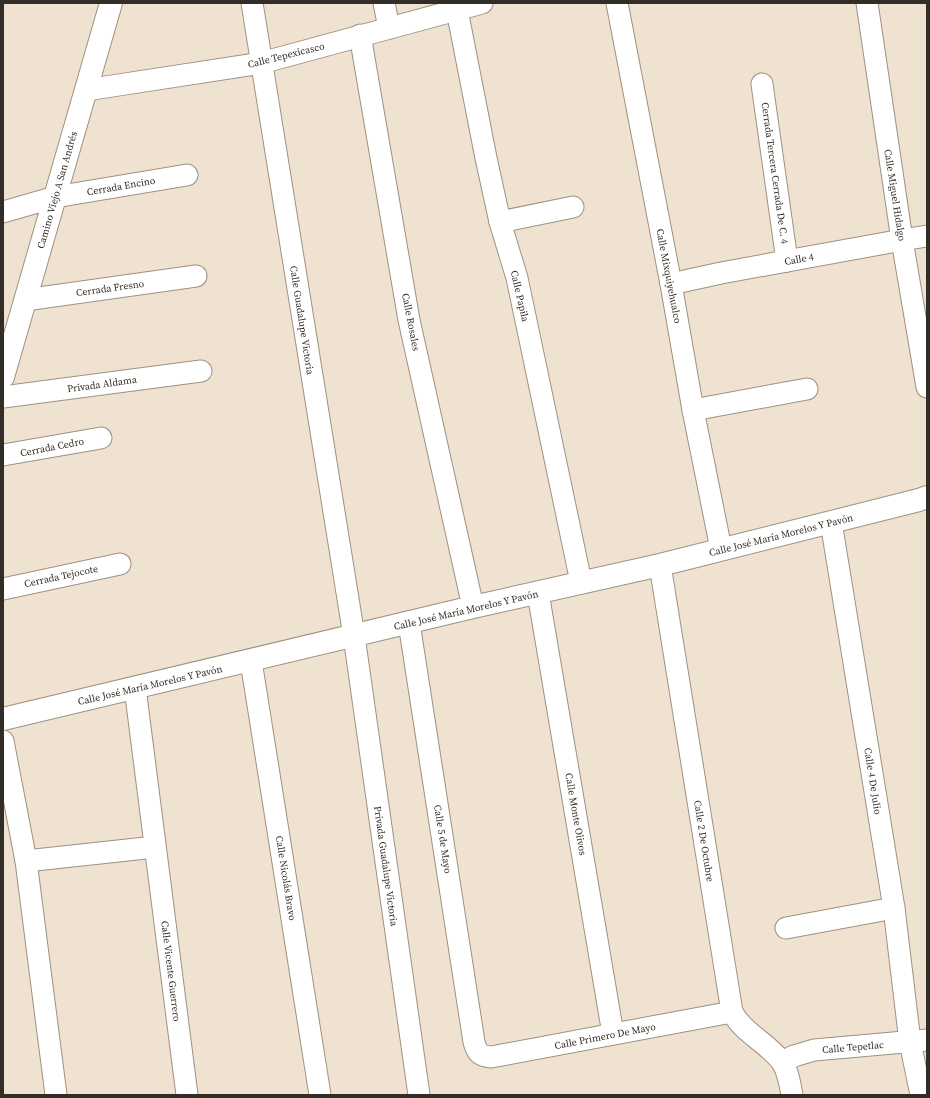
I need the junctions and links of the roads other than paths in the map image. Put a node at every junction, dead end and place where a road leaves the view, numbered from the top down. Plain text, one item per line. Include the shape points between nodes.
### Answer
1 (111, 3) edge
2 (252, 3) edge
3 (384, 3) edge
4 (482, 3) edge
5 (617, 3) edge
6 (867, 3) edge
7 (457, 10) junction
8 (389, 28) junction
9 (360, 35) junction
10 (261, 63) junction
11 (762, 84) dead end
12 (86, 90) junction
13 (187, 175) dead end
14 (56, 197) junction
15 (573, 207) dead end
16 (3, 212) edge
17 (500, 222) junction
18 (927, 236) edge
19 (902, 240) junction
20 (787, 261) junction
21 (196, 276) dead end
22 (671, 284) junction
23 (25, 300) junction
24 (10, 333) edge
25 (201, 371) dead end
26 (3, 377) edge
27 (927, 387) edge
28 (807, 389) dead end
29 (3, 397) edge
30 (693, 410) junction
31 (100, 438) dead end
32 (3, 455) edge
33 (927, 497) edge
34 (831, 522) junction
35 (721, 549) junction
36 (120, 564) dead end
37 (660, 565) junction
38 (581, 582) junction
39 (3, 589) edge
40 (538, 593) junction
41 (473, 607) junction
42 (409, 623) junction
43 (354, 636) junction
44 (251, 661) junction
45 (135, 688) junction
46 (3, 719) edge
47 (3, 742) edge
48 (155, 847) junction
49 (26, 861) junction
50 (894, 908) junction
51 (786, 928) dead end
52 (732, 1012) junction
53 (613, 1034) junction
54 (918, 1041) edge
55 (479, 1053) joint
56 (782, 1062) junction
57 (56, 1095) edge
58 (187, 1095) edge
59 (320, 1095) edge
60 (419, 1095) edge
61 (792, 1095) edge
62 (921, 1095) edge

1 - 12 street, Camino Viejo A San Andrés
2 - 10 street, Calle Guadalupe Victoria
3 - 8 street
4 - 7 street, Calle Tepexicasco
5 - 22 street, Calle Mixquiyehualco
6 - 19 street, Calle Miguel Hidalgo
7 - 8 street, Calle Tepexicasco
7 - 17 street, Calle Papila
8 - 9 street, Calle Tepexicasco
9 - 10 street, Calle Tepexicasco
9 - 41 street, Calle Rosales via 409,320
10 - 12 street, Calle Tepexicasco
10 - 43 street, Calle Guadalupe Victoria
11 - 20 street, Cerrada Tercera Cerrada De C. 4
12 - 14 street, Camino Viejo A San Andrés
13 - 14 street, Cerrada Encino
14 - 16 street, Cerrada Encino
14 - 23 street, Camino Viejo A San Andrés
15 - 17 street
17 - 38 street, Calle Papila via 517,278
18 - 19 street, Calle 4
19 - 20 street, Calle 4
19 - 27 street, Calle Miguel Hidalgo
20 - 22 street, Calle 4
21 - 23 street, Cerrada Fresno
22 - 30 street, Calle Mixquiyehualco
23 - 24 street, Camino Viejo A San Andrés
24 - 26 street, Camino Viejo A San Andrés
25 - 29 street, Privada Aldama
28 - 30 street
30 - 35 street, Calle Mixquiyehualco
31 - 32 street, Cerrada Cedro
33 - 34 street, Calle José María Morelos Y Pavón
34 - 35 street, Calle José María Morelos Y Pavón
34 - 50 street, Calle 4 De Julio
35 - 37 street, Calle José María Morelos Y Pavón
36 - 39 street, Cerrada Tejocote
37 - 38 street, Calle José María Morelos Y Pavón
37 - 52 street, Calle 2 De Octubre
38 - 40 street, Calle José María Morelos Y Pavón
40 - 41 street, Calle José María Morelos Y Pavón
40 - 53 street, Calle Monte Olivos
41 - 42 street, Calle José María Morelos Y Pavón
42 - 43 street, Calle José María Morelos Y Pavón
42 - 55 street, Calle 5 de Mayo via 474,1042
43 - 44 street, Calle José María Morelos Y Pavón
43 - 60 street, Privada Guadalupe Victoria
44 - 45 street, Calle José María Morelos Y Pavón
44 - 59 street, Calle Nicolás Bravo
45 - 46 street, Calle José María Morelos Y Pavón
45 - 48 street, Calle Vicente Guerrero
47 - 49 street
48 - 49 street
48 - 58 street, Calle Vicente Guerrero
49 - 57 street
50 - 51 street
50 - 54 street, Calle 4 De Julio
52 - 53 street, Calle Primero De Mayo
52 - 56 street, Calle 2 De Octubre via 746,1031
53 - 55 street, Calle Primero De Mayo via 491,1057
54 - 56 street, Calle Tepetlac via 814,1050
54 - 62 street, Calle 4 De Julio
56 - 61 street, Calle 2 De Octubre

